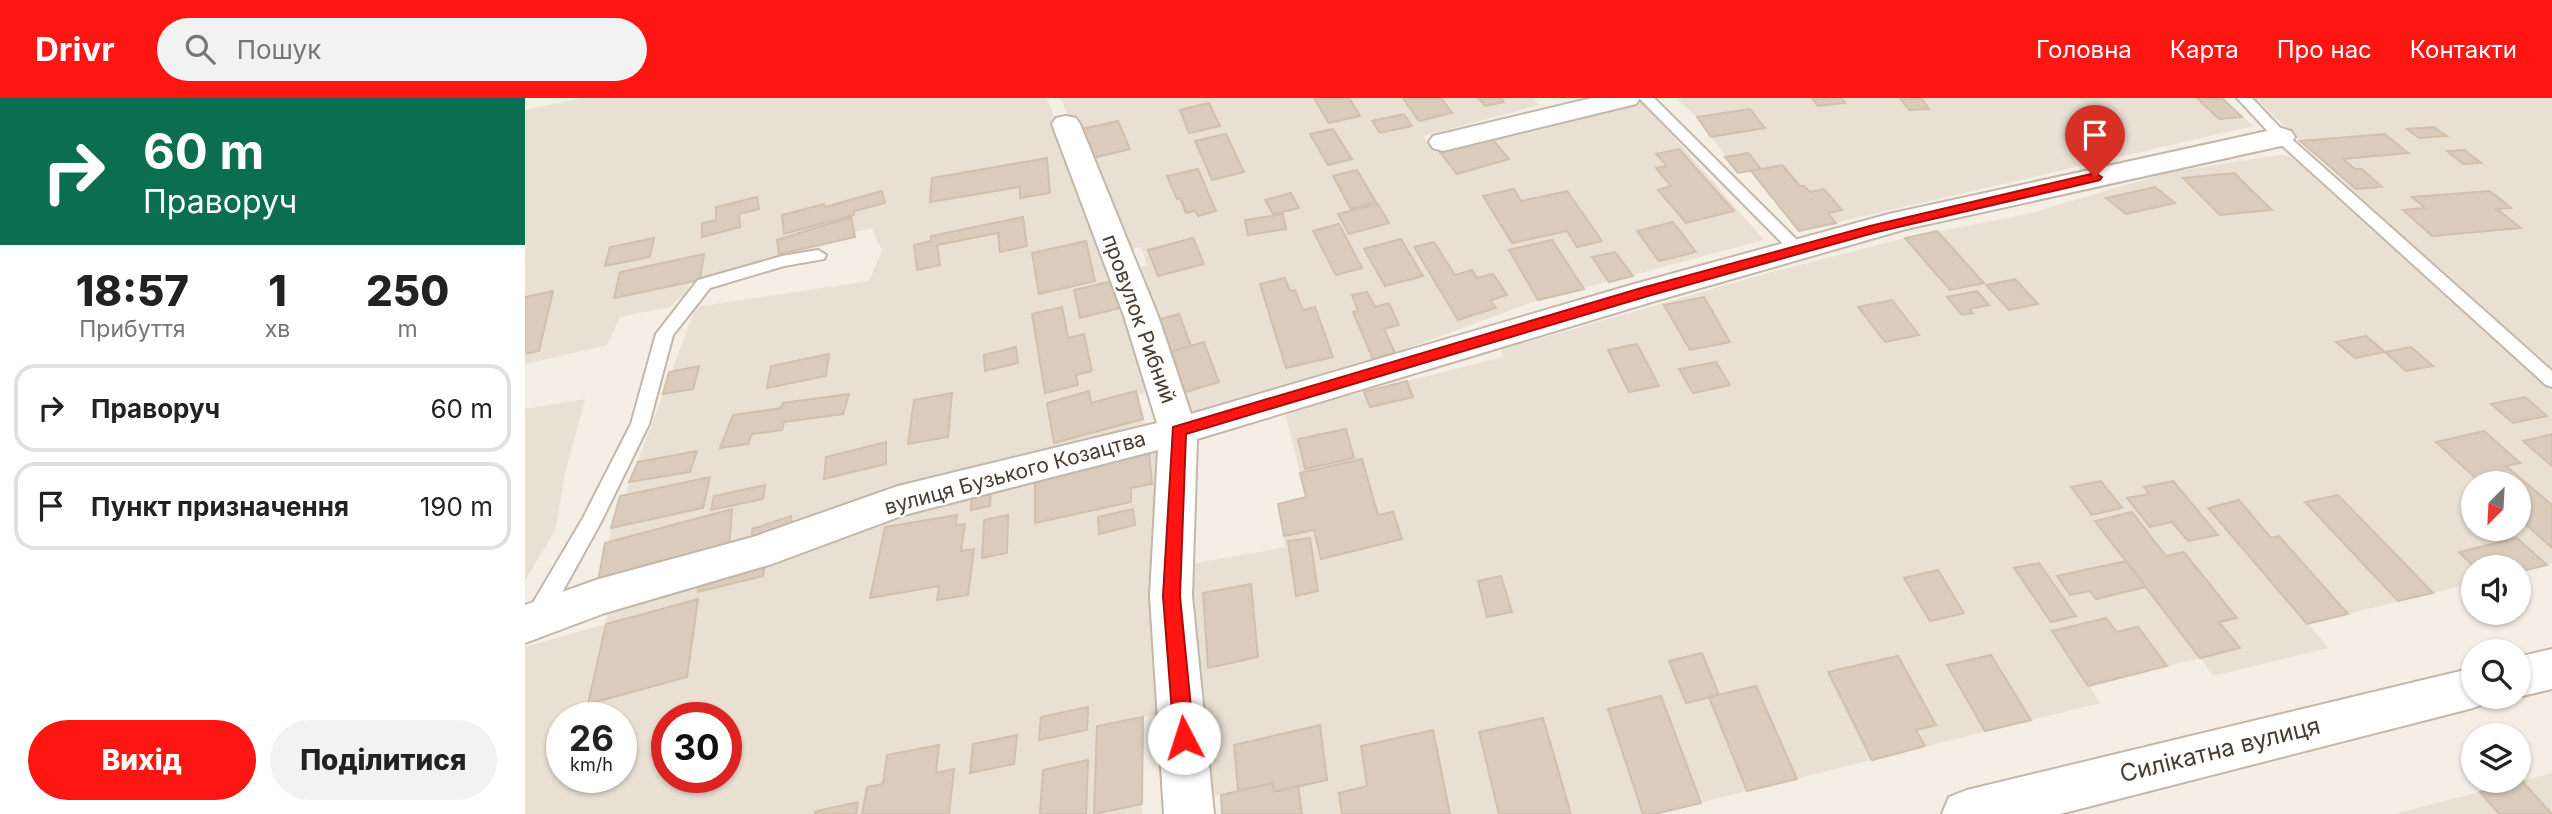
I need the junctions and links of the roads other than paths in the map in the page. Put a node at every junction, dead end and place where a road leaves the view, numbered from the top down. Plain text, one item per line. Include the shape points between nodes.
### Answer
1 (1626, 98) edge
2 (1646, 98) edge
3 (2244, 98) edge
4 (1066, 124) dead end
5 (2281, 137) junction
6 (1443, 142) dead end
7 (1798, 250) junction
8 (818, 255) dead end
9 (2552, 381) edge
10 (1178, 431) junction
11 (530, 622) edge
12 (2552, 669) edge
13 (2531, 674) edge
14 (2461, 691) edge
15 (1189, 814) edge
16 (1967, 814) edge

1 - 6 street
2 - 7 lane
3 - 5 lane
4 - 10 street, провулок Рибний via 1141,316
5 - 7 street, вулиця Бузького Козацтва via 1913,218
5 - 9 lane
7 - 10 street, вулиця Бузького Козацтва
8 - 11 lane via 704,284 665,334 640,424 591,522
10 - 11 street, вулиця Бузького Козацтва via 898,501 757,552 599,597
10 - 15 street, провулок Рибний via 1171,596
12 - 13 street
14 - 16 street, Силікатна вулиця

